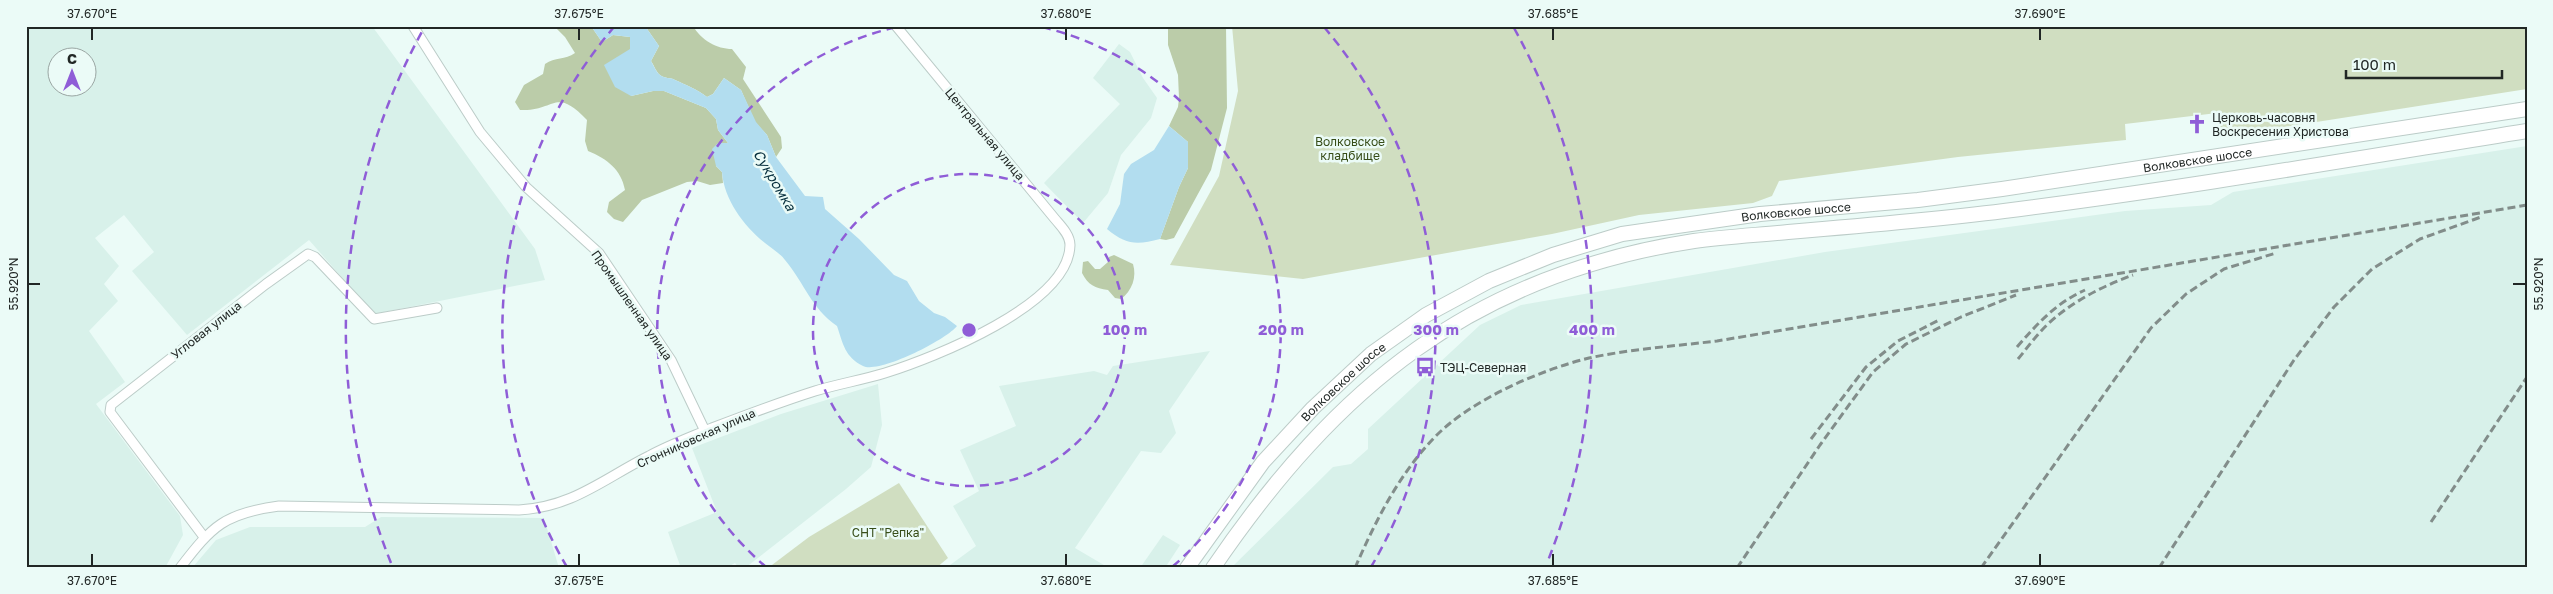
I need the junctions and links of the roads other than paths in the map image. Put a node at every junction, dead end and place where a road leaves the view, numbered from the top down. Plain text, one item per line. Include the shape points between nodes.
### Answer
1 (413, 26) edge
2 (896, 26) edge
3 (2527, 109) edge
4 (2527, 131) edge
5 (1070, 245) joint
6 (437, 308) dead end
7 (705, 431) junction
8 (204, 537) junction
9 (180, 568) edge
10 (1187, 568) edge
11 (1213, 568) edge

1 - 7 street, Промышленная улица via 480,132 526,187 599,254 671,360
2 - 5 street, Центральная улица via 1055,219
3 - 10 main road, Волковское шоссе via 2009,188 1690,223 1622,234 1552,255 1489,281 1440,307 1371,354 1313,408 1263,462
4 - 11 main road, Волковское шоссе via 2014,210 1695,241 1626,254 1560,273 1467,316 1384,372 1349,403 1280,476
5 - 7 street, Сгонниковская улица via 1062,270 1041,295 994,327 886,373 792,399
6 - 8 street, Угловая улица via 374,319 316,257 308,254 111,405 110,412
7 - 8 street, Сгонниковская улица via 650,455 565,502 542,508 279,506 239,514
8 - 9 street, Сгонниковская улица

